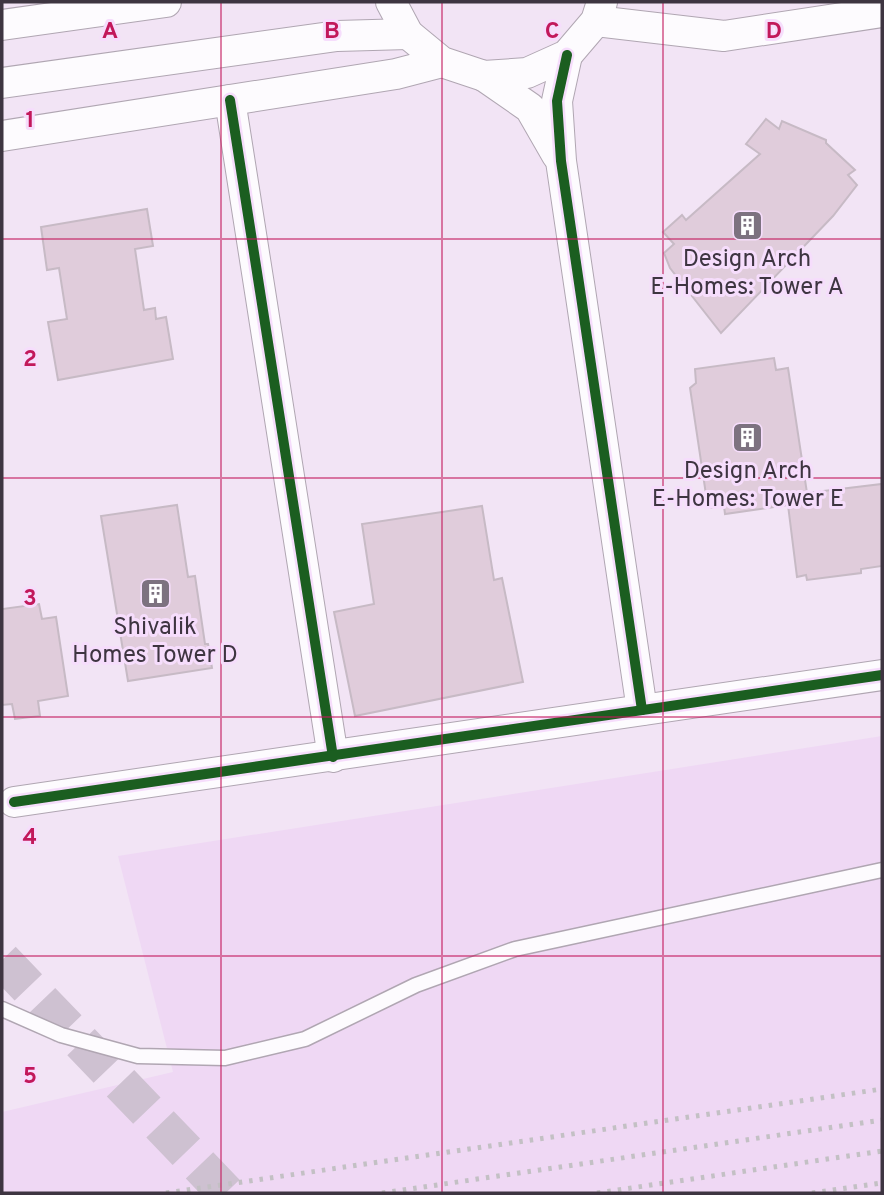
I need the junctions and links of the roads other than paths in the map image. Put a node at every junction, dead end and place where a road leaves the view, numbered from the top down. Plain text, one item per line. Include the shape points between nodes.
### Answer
1 (166, 2) edge
2 (391, 2) edge
3 (599, 11) edge
4 (882, 12) edge
5 (2, 25) edge
6 (408, 34) junction
7 (567, 55) junction
8 (442, 62) junction
9 (484, 76) junction
10 (2, 83) edge
11 (230, 100) junction
12 (2, 136) edge
13 (561, 161) junction
14 (882, 675) edge
15 (642, 709) junction
16 (333, 757) junction
17 (14, 802) dead end
18 (882, 870) edge
19 (2, 1009) edge

1 - 5 street
2 - 6 street
3 - 4 street via 724,36
3 - 7 street
6 - 8 street
6 - 10 street via 337,36
7 - 9 street via 527,74
7 - 13 street via 557,101
8 - 9 street
8 - 11 street via 396,74
9 - 13 street via 530,108
11 - 12 street
11 - 16 street
13 - 15 street
14 - 15 street
15 - 16 street
16 - 17 street
18 - 19 lane via 515,948 416,985 305,1039 225,1058 138,1056 61,1035

